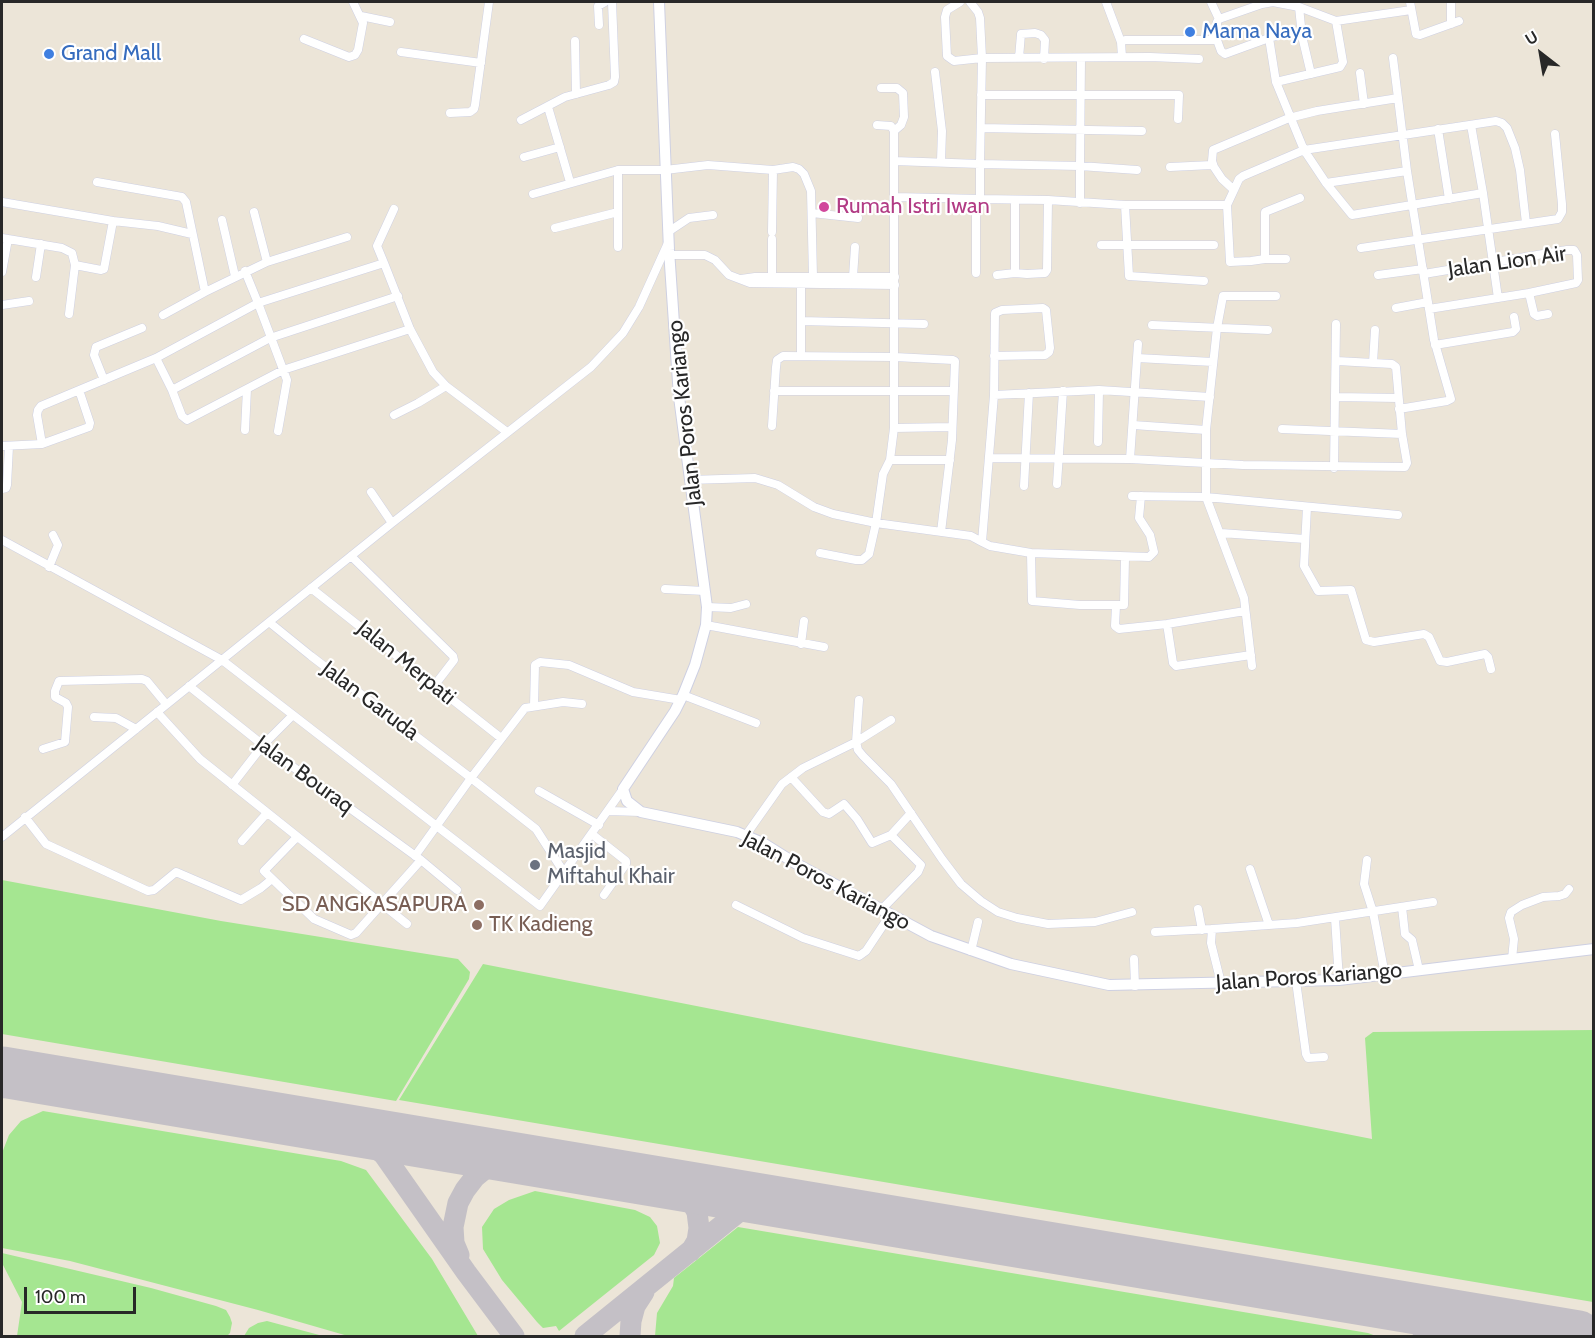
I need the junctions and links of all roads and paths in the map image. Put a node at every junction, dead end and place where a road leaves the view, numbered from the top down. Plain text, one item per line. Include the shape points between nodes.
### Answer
1 (353, 2) edge
2 (489, 2) edge
3 (605, 2) edge
4 (612, 2) edge
5 (659, 2) edge
6 (960, 2) edge
7 (970, 2) edge
8 (1106, 2) edge
9 (1211, 2) edge
10 (1451, 2) edge
11 (1246, 5) edge
12 (1304, 6) edge
13 (1411, 6) edge
14 (361, 16) junction
15 (1219, 19) junction
16 (1336, 21) junction
17 (390, 22) dead end
18 (599, 25) dead end
19 (1302, 36) junction
20 (1269, 38) junction
21 (304, 39) dead end
22 (1217, 40) junction
23 (575, 41) dead end
24 (1121, 42) junction
25 (401, 52) dead end
26 (1122, 57) junction
27 (982, 58) junction
28 (1019, 58) junction
29 (1044, 58) junction
30 (1081, 58) junction
31 (1393, 58) dead end
32 (1199, 59) dead end
33 (481, 63) junction
34 (935, 72) dead end
35 (1360, 73) dead end
36 (1311, 74) junction
37 (1276, 82) junction
38 (881, 88) dead end
39 (576, 94) junction
40 (981, 95) junction
41 (1081, 95) junction
42 (1398, 98) junction
43 (1364, 104) junction
44 (548, 107) junction
45 (450, 113) dead end
46 (1289, 118) junction
47 (1178, 119) dead end
48 (521, 120) dead end
49 (877, 125) dead end
50 (1471, 125) junction
51 (981, 128) junction
52 (1081, 129) junction
53 (1438, 129) junction
54 (894, 131) junction
55 (1142, 131) dead end
56 (1402, 134) junction
57 (1555, 134) dead end
58 (560, 147) junction
59 (1304, 150) junction
60 (525, 157) dead end
61 (894, 161) junction
62 (941, 161) junction
63 (981, 164) junction
64 (1212, 165) junction
65 (1080, 166) junction
66 (1170, 166) dead end
67 (618, 170) junction
68 (665, 170) junction
69 (773, 170) junction
70 (1137, 170) dead end
71 (1407, 171) junction
72 (97, 182) dead end
73 (570, 182) junction
74 (1326, 183) junction
75 (1234, 190) junction
76 (1483, 193) junction
77 (532, 194) dead end
78 (895, 198) junction
79 (1300, 198) dead end
80 (978, 200) junction
81 (1048, 200) junction
82 (1449, 200) junction
83 (1015, 201) junction
84 (2, 202) edge
85 (1080, 203) junction
86 (1125, 205) junction
87 (1227, 205) junction
88 (1413, 205) junction
89 (394, 209) dead end
90 (254, 212) dead end
91 (618, 212) junction
92 (812, 213) junction
93 (713, 215) dead end
94 (858, 218) dead end
95 (222, 220) dead end
96 (113, 221) junction
97 (1527, 223) junction
98 (555, 228) dead end
99 (1487, 228) junction
100 (192, 234) junction
101 (347, 237) dead end
102 (668, 237) junction
103 (5, 238) edge
104 (1418, 239) junction
105 (41, 244) junction
106 (1126, 244) junction
107 (1101, 245) dead end
108 (1214, 245) dead end
109 (618, 247) dead end
110 (855, 247) dead end
111 (1361, 248) dead end
112 (669, 255) junction
113 (1265, 259) junction
114 (1286, 259) dead end
115 (267, 262) junction
116 (384, 263) junction
117 (1493, 263) junction
118 (75, 265) junction
119 (245, 271) junction
120 (1424, 271) junction
121 (2, 272) edge
122 (976, 273) dead end
123 (1015, 273) junction
124 (997, 275) dead end
125 (1378, 275) dead end
126 (235, 276) junction
127 (772, 276) junction
128 (36, 277) dead end
129 (813, 277) junction
130 (853, 277) junction
131 (741, 279) junction
132 (895, 281) junction
133 (1204, 281) dead end
134 (801, 284) junction
135 (205, 292) junction
136 (1529, 293) junction
137 (398, 296) junction
138 (1276, 296) dead end
139 (1498, 298) junction
140 (28, 301) dead end
141 (258, 303) junction
142 (2, 305) edge
143 (1428, 306) junction
144 (1396, 308) dead end
145 (69, 314) dead end
146 (1548, 314) dead end
147 (163, 315) dead end
148 (1514, 317) dead end
149 (801, 321) junction
150 (895, 323) junction
151 (924, 324) dead end
152 (1336, 324) dead end
153 (1152, 325) dead end
154 (142, 328) dead end
155 (1217, 328) junction
156 (410, 329) junction
157 (1268, 330) dead end
158 (1375, 330) dead end
159 (270, 338) junction
160 (1138, 344) dead end
161 (1435, 345) junction
162 (801, 356) junction
163 (994, 356) junction
164 (895, 357) junction
165 (156, 358) junction
166 (1137, 358) junction
167 (1213, 362) junction
168 (1337, 362) junction
169 (1373, 363) junction
170 (283, 370) junction
171 (104, 380) junction
172 (446, 386) junction
173 (247, 389) junction
174 (79, 390) junction
175 (172, 390) junction
176 (1099, 390) junction
177 (774, 391) junction
178 (894, 391) junction
179 (1063, 391) junction
180 (953, 392) junction
181 (1136, 392) junction
182 (1029, 393) junction
183 (993, 395) junction
184 (1336, 396) junction
185 (1210, 397) junction
186 (1398, 398) junction
187 (1399, 409) junction
188 (394, 415) dead end
189 (1133, 425) junction
190 (772, 426) dead end
191 (952, 427) junction
192 (894, 428) junction
193 (1282, 429) dead end
194 (245, 430) dead end
195 (1206, 430) junction
196 (278, 431) dead end
197 (507, 432) junction
198 (1336, 432) junction
199 (1402, 434) junction
200 (1098, 441) dead end
201 (42, 444) junction
202 (5, 446) edge
203 (990, 458) junction
204 (1026, 459) junction
205 (1130, 459) junction
206 (890, 460) junction
207 (950, 460) junction
208 (1058, 460) junction
209 (1206, 464) junction
210 (1334, 468) junction
211 (689, 480) junction
212 (1057, 484) dead end
213 (1024, 486) dead end
214 (2, 489) edge
215 (371, 492) dead end
216 (1206, 497) junction
217 (1307, 507) junction
218 (1398, 515) dead end
219 (392, 523) junction
220 (876, 523) junction
221 (941, 532) junction
222 (1221, 533) junction
223 (53, 535) dead end
224 (2, 540) edge
225 (1305, 540) junction
226 (982, 542) junction
227 (820, 553) dead end
228 (1031, 553) junction
229 (351, 556) junction
230 (1125, 558) junction
231 (49, 567) junction
232 (311, 588) junction
233 (665, 589) dead end
234 (705, 591) junction
235 (746, 604) dead end
236 (1116, 606) junction
237 (707, 607) junction
238 (1245, 611) junction
239 (804, 621) dead end
240 (269, 622) junction
241 (1167, 624) junction
242 (706, 625) junction
243 (801, 644) junction
244 (824, 647) dead end
245 (1251, 655) junction
246 (222, 660) junction
247 (1252, 666) dead end
248 (1491, 669) dead end
249 (189, 686) junction
250 (434, 686) junction
251 (682, 697) junction
252 (859, 700) dead end
253 (166, 704) junction
254 (582, 704) dead end
255 (534, 706) junction
256 (157, 712) junction
257 (293, 715) junction
258 (94, 717) dead end
259 (891, 720) dead end
260 (756, 723) dead end
261 (136, 729) junction
262 (501, 738) junction
263 (856, 742) junction
264 (263, 745) junction
265 (43, 749) dead end
266 (791, 777) junction
267 (471, 778) junction
268 (232, 785) junction
269 (623, 789) junction
270 (539, 790) dead end
271 (609, 811) junction
272 (641, 812) junction
273 (267, 813) junction
274 (911, 813) junction
275 (25, 817) junction
276 (436, 824) junction
277 (599, 825) junction
278 (593, 835) junction
279 (746, 835) junction
280 (891, 835) junction
281 (2, 837) edge
282 (297, 837) junction
283 (242, 841) dead end
284 (418, 858) junction
285 (1367, 860) dead end
286 (1250, 869) dead end
287 (565, 874) junction
288 (272, 879) junction
289 (1569, 889) dead end
290 (457, 890) dead end
291 (604, 895) dead end
292 (1432, 902) dead end
293 (381, 905) junction
294 (736, 905) dead end
295 (1402, 907) junction
296 (1198, 909) dead end
297 (1132, 912) dead end
298 (1373, 912) junction
299 (886, 913) junction
300 (1335, 918) junction
301 (978, 922) dead end
302 (407, 924) dead end
303 (1269, 925) junction
304 (1212, 929) junction
305 (1202, 930) junction
306 (1155, 932) dead end
307 (1593, 949) edge
308 (971, 951) junction
309 (1134, 958) dead end
310 (1512, 959) junction
311 (1419, 970) junction
312 (1385, 975) junction
313 (1339, 980) junction
314 (1296, 981) junction
315 (1221, 983) junction
316 (1135, 986) junction
317 (1324, 1057) dead end

1 - 14 street
2 - 33 street
3 - 18 street via 598,6
4 - 39 street via 614,82
5 - 68 main road, Jalan Poros Kariango
6 - 27 street via 947,10 945,16 947,56 954,61
7 - 27 street via 980,18
8 - 24 street
9 - 15 street
10 - 13 street via 1455,22 1420,35 1416,34
11 - 12 street via 1273,2
11 - 15 street
12 - 16 street
12 - 19 street
13 - 16 street
14 - 17 street
14 - 21 street via 363,29 358,50 352,57
15 - 22 street
16 - 36 street via 1342,65
19 - 20 street via 1284,34
19 - 36 street
20 - 22 street via 1225,54
20 - 37 street
22 - 24 street
23 - 39 street
24 - 26 street
25 - 33 street
26 - 30 street
26 - 32 street
27 - 28 street
27 - 40 street
28 - 29 street
28 - 29 street via 1021,34 1035,33 1045,40
29 - 30 street
30 - 41 street
31 - 42 street
33 - 45 street via 474,110
34 - 62 street via 942,131
35 - 43 street
36 - 37 street
37 - 46 street
38 - 54 street via 897,88 903,93 903,122
39 - 44 street
40 - 41 street
40 - 51 street
41 - 47 street via 1179,95
41 - 52 street
42 - 43 street
42 - 56 street
43 - 46 street
44 - 48 street
44 - 58 street
46 - 59 street
46 - 64 street via 1216,147
49 - 54 street via 891,126
50 - 53 street
50 - 76 street
50 - 97 street via 1496,121 1507,128 1521,170
51 - 52 street
51 - 63 street
52 - 55 street
52 - 65 street
53 - 56 street
53 - 82 street
54 - 61 street
56 - 59 street
56 - 71 street
57 - 97 street via 1562,212 1558,219
58 - 60 street
58 - 73 street
59 - 74 street
59 - 75 street via 1243,176
61 - 62 street
61 - 78 street
62 - 63 street
63 - 65 street
63 - 80 street
64 - 66 street
64 - 75 street
65 - 70 street
65 - 85 street
67 - 68 street
67 - 73 street
67 - 91 street
68 - 69 street via 708,165
68 - 102 main road, Jalan Poros Kariango
69 - 92 street via 792,168 804,174 811,191
69 - 127 street
71 - 74 street
71 - 88 street
72 - 100 street via 182,197
73 - 77 street
74 - 88 street via 1352,215
75 - 87 street
76 - 82 street
76 - 99 street
78 - 80 street
78 - 132 street
79 - 113 street via 1264,213
80 - 83 street
80 - 122 street
81 - 83 street
81 - 85 street
81 - 123 street via 1047,270
82 - 88 street
83 - 123 street
84 - 96 street
85 - 86 street
86 - 87 street
86 - 106 street
87 - 113 street via 1230,262
88 - 104 street
89 - 116 street via 377,246
90 - 115 street
91 - 98 street
91 - 109 street
92 - 94 street
92 - 129 street
93 - 102 street via 689,218
95 - 126 street
96 - 100 street
96 - 118 street via 104,269
97 - 99 street
99 - 104 street
99 - 117 street
100 - 135 street
101 - 115 street
102 - 112 main road, Jalan Poros Kariango
102 - 197 street via 639,307 608,351
103 - 105 street
103 - 121 street
104 - 111 street
104 - 120 street
105 - 118 street via 68,250
105 - 128 street
106 - 107 street
106 - 108 street
106 - 133 street via 1131,277
110 - 130 street
112 - 131 street via 705,255 729,275
112 - 211 main road, Jalan Poros Kariango
113 - 114 street
115 - 119 street
116 - 137 street
116 - 141 street
117 - 120 street, Jalan Lion Air
117 - 136 street, Jalan Lion Air via 1571,250 1576,253 1576,283
117 - 139 street
118 - 145 street
119 - 126 street
119 - 141 street
120 - 125 street, Jalan Lion Air
120 - 143 street
123 - 124 street
126 - 135 street
127 - 129 street
127 - 131 street
129 - 130 street
130 - 132 street
131 - 134 street via 750,283
132 - 134 street
132 - 150 street
134 - 149 street
135 - 147 street
136 - 139 street
136 - 146 street via 1534,314
137 - 156 street
137 - 159 street
138 - 155 street via 1223,296
139 - 143 street
140 - 142 street
141 - 159 street
141 - 165 street
143 - 144 street
143 - 161 street
148 - 161 street via 1516,329 1512,332
149 - 150 street
149 - 162 street
150 - 151 street
150 - 164 street
152 - 168 street
153 - 155 street
154 - 171 street via 96,347 94,355
155 - 157 street
155 - 167 street
156 - 170 street
156 - 172 street via 433,372
158 - 169 street
159 - 170 street
159 - 175 street
160 - 166 street
161 - 187 street via 1451,399
162 - 164 street
162 - 177 street via 777,360
163 - 163 street via 996,312 1046,310 1050,348 1045,355
163 - 183 street
164 - 178 street
164 - 180 street via 953,360
165 - 171 street
165 - 175 street
166 - 167 street
166 - 181 street
167 - 185 street
168 - 169 street
168 - 184 street
169 - 186 street via 1395,366
170 - 173 street
170 - 196 street via 287,380
171 - 174 street
172 - 188 street
172 - 197 street
173 - 175 street via 187,420
173 - 194 street
174 - 201 street via 38,410
174 - 201 street via 89,426
176 - 179 street
176 - 181 street
176 - 200 street
177 - 178 street
177 - 190 street
178 - 180 street
178 - 192 street
179 - 182 street
179 - 208 street
180 - 191 street
181 - 185 street
181 - 189 street
182 - 183 street
182 - 204 street
183 - 203 street
184 - 186 street
184 - 198 street
185 - 195 street
186 - 187 street
187 - 199 street
189 - 195 street
189 - 205 street
191 - 192 street
191 - 207 street
192 - 206 street
193 - 198 street
195 - 209 street
197 - 219 street
198 - 199 street
198 - 210 street
199 - 210 street via 1407,463 1404,468
201 - 202 street
202 - 214 street via 7,485
203 - 204 street
203 - 226 street
204 - 208 street
204 - 213 street
205 - 208 street
205 - 209 street
206 - 207 street
206 - 220 street via 883,474
207 - 221 street
208 - 212 street
209 - 210 street
209 - 216 street
211 - 220 street via 755,478 778,485 814,507
211 - 234 main road, Jalan Poros Kariango
215 - 219 street
216 - 217 street
216 - 222 street
216 - 230 street via 1137,496 1139,518 1150,535 1154,552 1149,557
217 - 218 street
217 - 225 street
219 - 229 street
220 - 221 street
220 - 227 street via 866,557 843,559
221 - 226 street via 971,536
222 - 225 street
222 - 238 street
223 - 231 street via 58,545
224 - 231 street
225 - 248 street via 1304,562 1315,588 1351,590 1367,642 1424,634 1440,661 1485,654
226 - 228 street
228 - 230 street
228 - 236 street via 1032,601
229 - 232 street
229 - 250 street via 453,656
230 - 236 street via 1125,604
231 - 246 street
232 - 240 street
232 - 250 street, Jalan Merpati
233 - 234 street
234 - 237 main road, Jalan Poros Kariango
235 - 237 street
236 - 241 street via 1117,629
237 - 242 main road, Jalan Poros Kariango
238 - 241 street
238 - 245 street
239 - 243 street
240 - 246 street
240 - 267 street, Jalan Garuda
241 - 245 street via 1176,666
242 - 243 street
242 - 251 main road, Jalan Poros Kariango
243 - 244 street
245 - 247 street
246 - 249 street
246 - 257 street
249 - 253 street
249 - 264 street, Jalan Bouraq
250 - 262 street, Jalan Merpati
251 - 255 street via 633,692 569,666 540,662 535,665
251 - 260 street
251 - 269 main road, Jalan Poros Kariango
252 - 263 street
253 - 256 street
253 - 265 street via 142,679 59,681 55,697 68,707 65,742
254 - 255 street
255 - 262 street via 524,709
256 - 261 street
256 - 268 street via 200,759
257 - 264 street
257 - 276 street
258 - 261 street via 116,718
259 - 263 street
261 - 275 street
262 - 267 street
263 - 266 street
263 - 274 street via 863,756 891,784
264 - 268 street
264 - 284 street, Jalan Bouraq
266 - 279 street via 776,790
266 - 280 street via 824,812 828,814 844,804 872,843
267 - 276 street
267 - 287 street, Jalan Garuda via 536,829
268 - 273 street
269 - 271 street
269 - 272 main road via 627,801
270 - 277 street
271 - 272 street
271 - 277 street
272 - 279 main road, Jalan Poros Kariango
273 - 282 street
273 - 283 street
274 - 280 street
274 - 297 street via 962,884 998,912 1048,924 1095,922
275 - 281 street
275 - 288 street via 46,844 148,891 176,872 240,900
276 - 284 street
276 - 287 street via 540,906
277 - 278 street
278 - 287 street
278 - 291 street via 626,861
279 - 299 main road, Jalan Poros Kariango
280 - 299 street via 921,865
282 - 288 street via 264,871
282 - 293 street
284 - 290 street, Jalan Bouraq
284 - 293 street
285 - 298 street via 1364,884
286 - 303 street
288 - 293 street via 314,919 351,935
289 - 310 street via 1565,894 1522,904 1511,912
292 - 295 street
293 - 302 street
294 - 299 street via 803,938 859,956 866,951
295 - 298 street
295 - 311 street via 1405,934 1412,940
296 - 305 street
298 - 300 street
298 - 312 street
299 - 308 main road, Jalan Poros Kariango
300 - 303 street
300 - 313 street
301 - 308 street
303 - 304 street
304 - 305 street
304 - 315 street via 1211,943
305 - 306 street
307 - 310 main road, Jalan Poros Kariango
308 - 316 main road, Jalan Poros Kariango via 1093,982
309 - 316 street
310 - 311 main road, Jalan Poros Kariango
311 - 312 main road, Jalan Poros Kariango
312 - 313 main road, Jalan Poros Kariango
313 - 314 main road, Jalan Poros Kariango
314 - 315 main road, Jalan Poros Kariango
314 - 317 street via 1307,1056
315 - 316 main road, Jalan Poros Kariango

